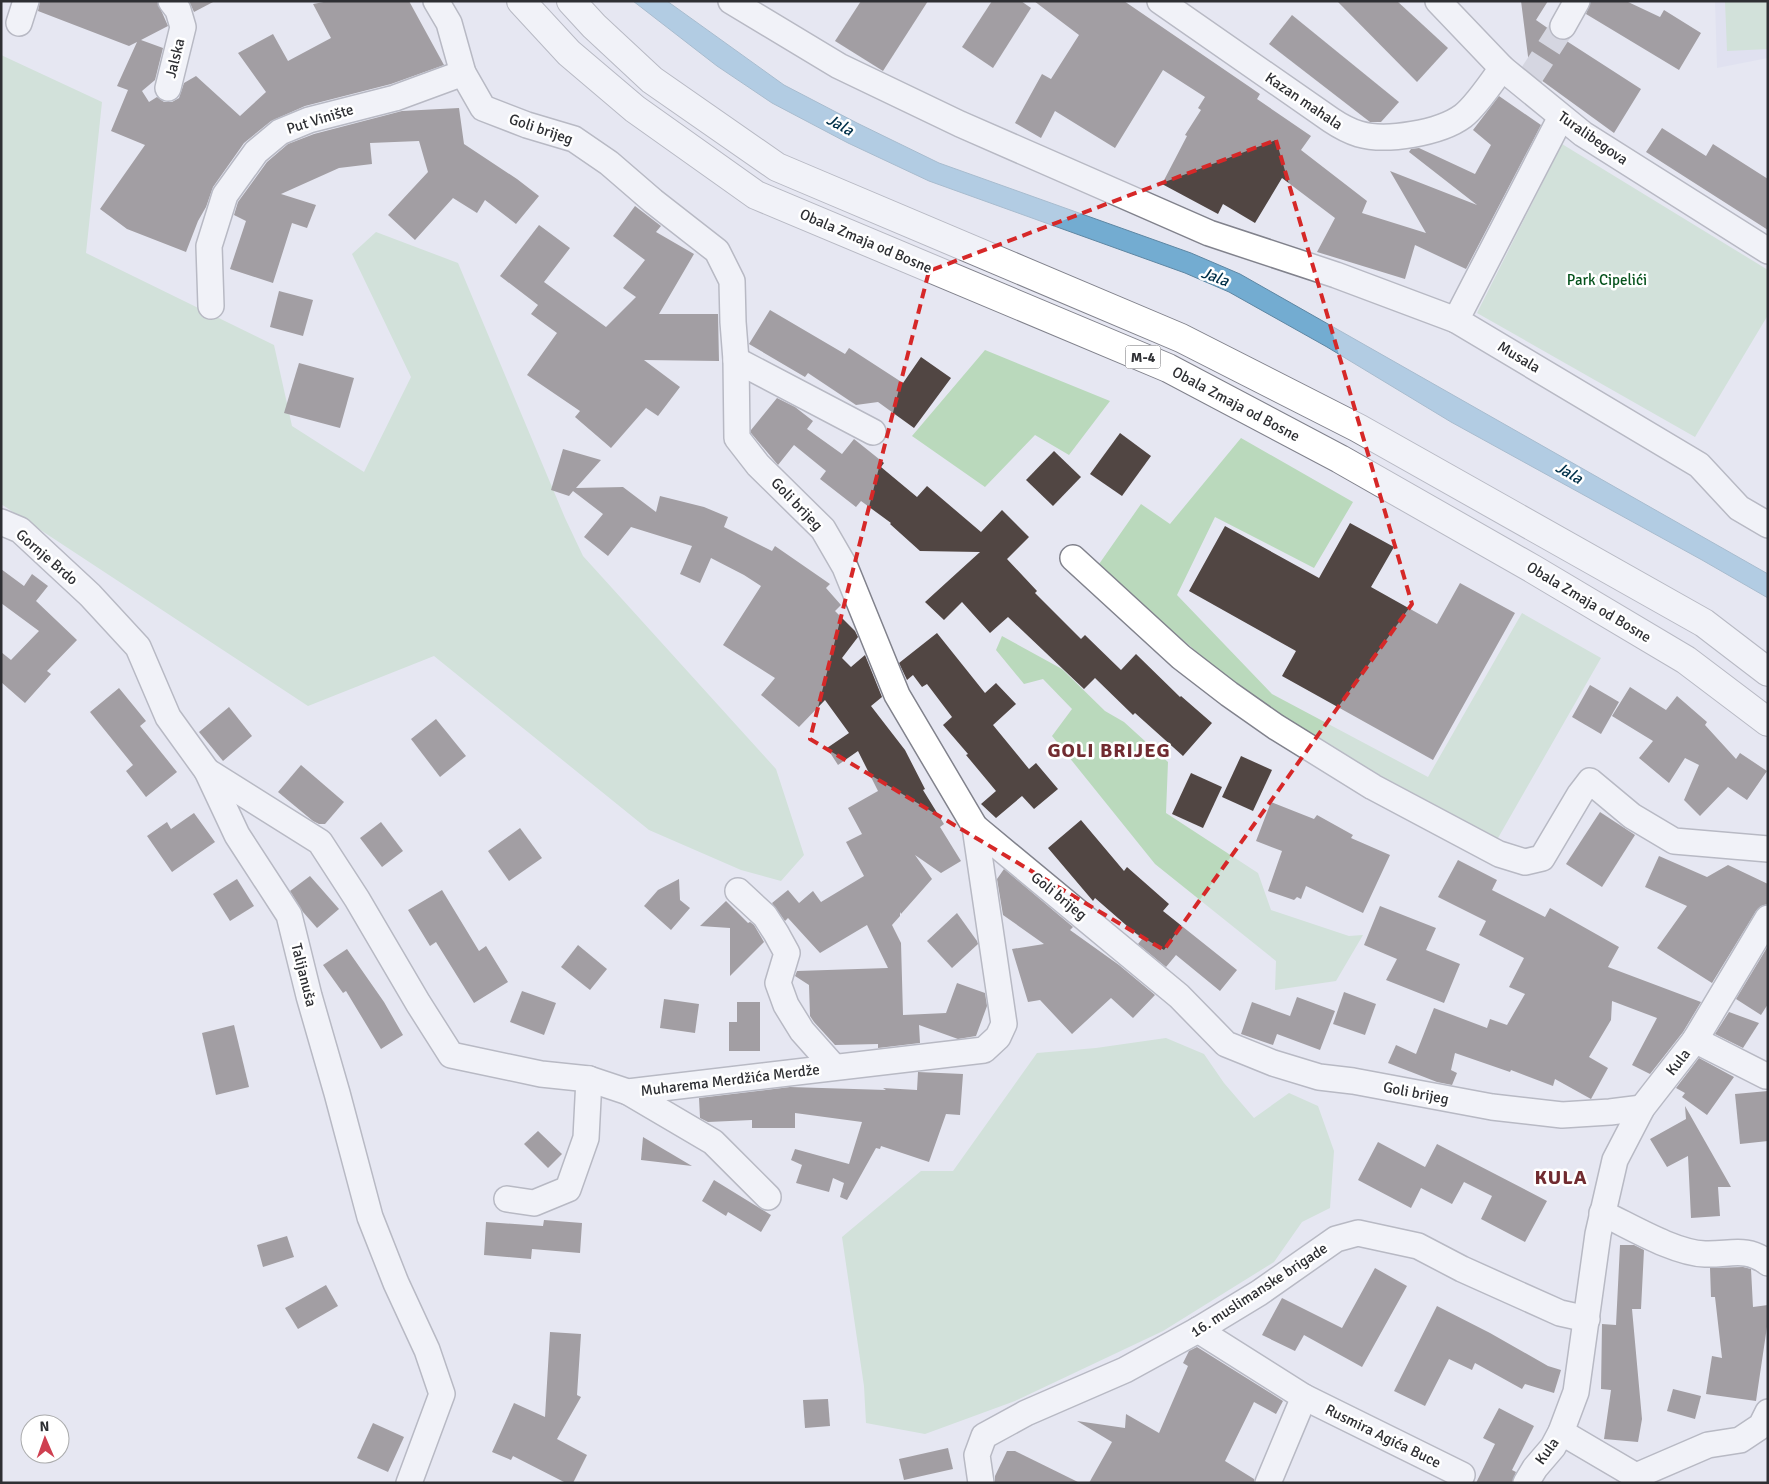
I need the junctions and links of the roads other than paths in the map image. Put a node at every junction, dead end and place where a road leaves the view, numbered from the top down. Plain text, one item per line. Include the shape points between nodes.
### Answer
1 (171, 1) edge
2 (436, 1) edge
3 (521, 1) edge
4 (571, 1) edge
5 (731, 1) edge
6 (1160, 1) edge
7 (1438, 1) edge
8 (1577, 1) edge
9 (1563, 26) tunnel mouth
10 (1502, 68) junction
11 (463, 73) junction
12 (168, 88) dead end
13 (1561, 117) junction
14 (1768, 251) edge
15 (211, 306) dead end
16 (1456, 320) junction
17 (736, 360) junction
18 (873, 432) dead end
19 (1, 522) edge
20 (1768, 525) edge
21 (1073, 558) dead end
22 (90, 595) joint
23 (1768, 672) edge
24 (1768, 722) edge
25 (207, 771) junction
26 (975, 827) junction
27 (1768, 849) edge
28 (738, 891) dead end
29 (1768, 918) edge
30 (1695, 1040) junction
31 (834, 1067) junction
32 (1766, 1076) dead end
33 (589, 1079) junction
34 (628, 1092) junction
35 (1642, 1108) junction
36 (768, 1197) dead end
37 (507, 1199) dead end
38 (1602, 1213) junction
39 (1768, 1263) edge
40 (1587, 1319) junction
41 (1198, 1330) junction
42 (1304, 1398) junction
43 (1768, 1412) edge
44 (1561, 1432) junction
45 (1462, 1475) dead end
46 (1639, 1480) edge
47 (409, 1483) edge
48 (981, 1483) edge
49 (1268, 1483) edge
50 (1526, 1483) edge

1 - 12 street, Jalska via 178,10 183,27
2 - 11 street, Goli brijeg via 449,23
3 - 24 main road, Obala Zmaja od Bosne / M-4 via 569,53 635,109 756,195 1168,368 1340,459 1542,574 1686,660
4 - 23 main road, M-4 via 652,80 778,167 1181,338 1349,423 1704,623
5 - 16 street, Musala via 839,66 968,128 1209,233 1336,274
6 - 10 street, Kazan mahala via 1345,129 1361,135 1384,137 1426,132 1448,125 1464,115
7 - 10 street, Turalibegova
8 - 9 street
10 - 13 street, Turalibegova via 1526,82
11 - 15 street, Put Vinište via 395,98 309,120 280,132 256,152 225,195 209,246
11 - 17 street, Goli brijeg via 483,108 574,139 609,163 717,251 732,281
13 - 14 street, Turalibegova
13 - 16 street
16 - 20 street, Musala via 1699,465 1739,508
17 - 18 street
17 - 26 street, Goli brijeg via 737,438 758,465 823,529 845,567 897,695
19 - 22 street, Gornje Brdo via 20,530
21 - 27 street via 1181,658 1276,727 1373,787 1499,854 1525,862 1542,858 1590,781 1632,816 1674,842
22 - 25 street, Talijanuša via 138,647 168,717
25 - 33 street, Muharema Merdžića Merdže via 320,842 451,1055 541,1074
25 - 47 street, Talijanuša via 237,835 289,915 370,1217 427,1350 442,1394
26 - 31 street, Muharema Merdžića Merdže via 1004,1024 998,1037 984,1050
26 - 35 street, Goli brijeg via 1179,996 1226,1044 1319,1077 1492,1107 1562,1115
28 - 31 street via 765,916 787,953 778,983 786,1006 802,1031
29 - 30 street, Kula
30 - 32 street
30 - 35 street, Kula
31 - 34 street, Muharema Merdžića Merdže
33 - 34 street, Muharema Merdžića Merdže
33 - 37 street via 586,1138 568,1189 534,1203
34 - 36 street via 713,1142
35 - 38 street, Kula via 1615,1160
38 - 39 street via 1680,1249 1704,1254 1737,1252 1757,1255
38 - 40 street, Kula
40 - 41 street, 16. muslimanske brigade via 1560,1313 1418,1246 1358,1233 1336,1239 1259,1293
40 - 44 street, Kula via 1576,1392
41 - 42 street, Rusmira Agića Buce
41 - 48 street, 16. muslimanske brigade via 1125,1370 1026,1413 984,1436 977,1455
42 - 45 street, Rusmira Agića Buce
42 - 49 street
43 - 46 street via 1761,1426 1740,1440 1708,1445
44 - 46 street
44 - 50 street, Kula

